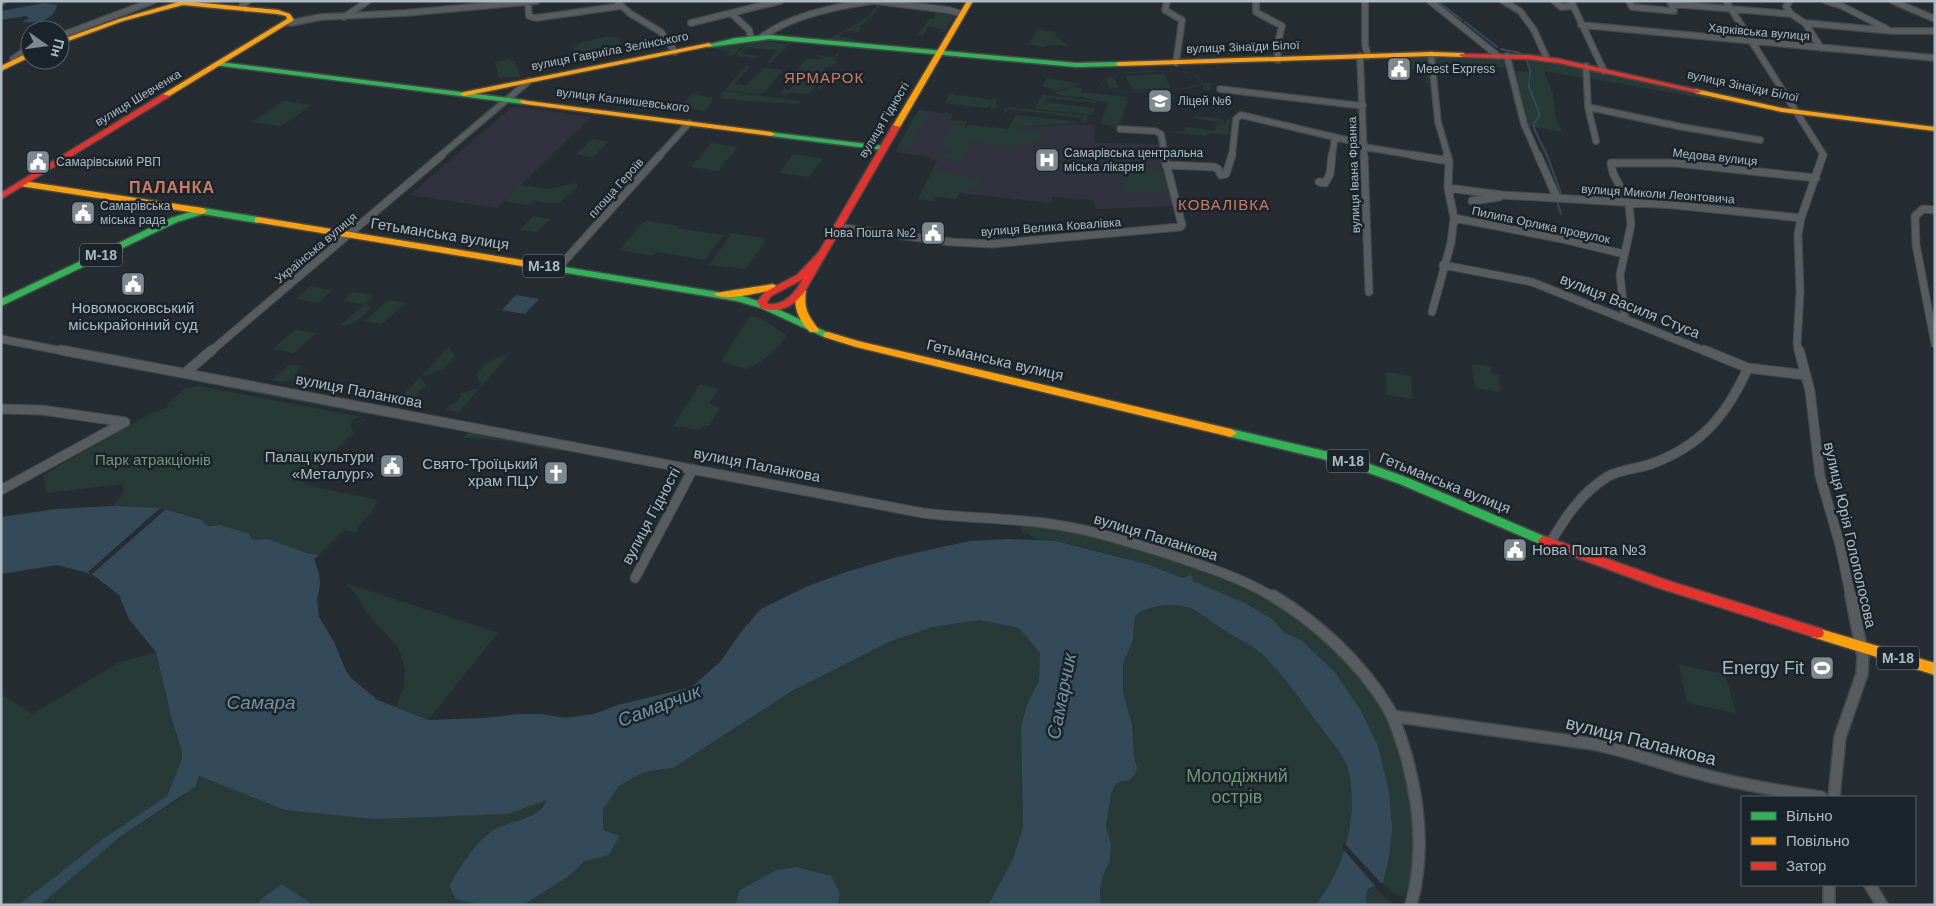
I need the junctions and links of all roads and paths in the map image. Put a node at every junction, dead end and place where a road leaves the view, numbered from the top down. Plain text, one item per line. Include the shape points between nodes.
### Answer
1 (129, 1) edge
2 (368, 1) edge
3 (537, 1) edge
4 (616, 1) edge
5 (780, 1) edge
6 (874, 1) edge
7 (970, 1) edge
8 (1167, 1) edge
9 (1256, 1) edge
10 (1365, 1) edge
11 (1430, 1) edge
12 (1503, 1) edge
13 (1554, 1) edge
14 (1628, 1) edge
15 (1726, 1) edge
16 (1790, 1) edge
17 (1826, 1) edge
18 (1893, 1) edge
19 (151, 2) edge
20 (528, 2) edge
21 (1671, 3) edge
22 (1572, 4) edge
23 (247, 5) edge
24 (138, 6) junction
25 (621, 6) junction
26 (1732, 10) junction
27 (732, 14) junction
28 (962, 14) junction
29 (1791, 14) junction
30 (344, 17) junction
31 (1935, 19) edge
32 (290, 22) junction
33 (691, 23) dead end
34 (1805, 23) junction
35 (1581, 25) junction
36 (1892, 31) junction
37 (1935, 31) edge
38 (70, 32) edge
39 (776, 33) junction
40 (756, 37) junction
41 (70, 38) edge
42 (1752, 42) junction
43 (1821, 48) junction
44 (675, 52) junction
45 (939, 53) junction
46 (1431, 54) junction
47 (20, 55) edge
48 (1364, 56) junction
49 (1502, 56) junction
50 (20, 57) edge
51 (1, 58) edge
52 (1935, 58) edge
53 (1547, 59) junction
54 (1278, 60) junction
55 (222, 64) junction
56 (1176, 64) junction
57 (1586, 66) junction
58 (1, 69) edge
59 (1604, 71) junction
60 (529, 81) junction
61 (1220, 89) dead end
62 (464, 94) junction
63 (507, 100) junction
64 (1363, 106) junction
65 (1588, 107) junction
66 (1798, 112) junction
67 (1242, 115) joint
68 (690, 123) junction
69 (1120, 129) dead end
70 (1935, 129) edge
71 (1335, 137) junction
72 (1760, 140) dead end
73 (1596, 141) dead end
74 (1364, 146) junction
75 (883, 148) junction
76 (1448, 160) junction
77 (1166, 165) junction
78 (1816, 178) junction
79 (1319, 182) dead end
80 (23, 184) junction
81 (1448, 188) junction
82 (1513, 195) junction
83 (1, 197) edge
84 (1557, 198) junction
85 (1472, 201) dead end
86 (1629, 204) junction
87 (1935, 210) edge
88 (203, 212) junction
89 (1454, 218) junction
90 (1801, 218) junction
91 (838, 227) junction
92 (349, 235) junction
93 (822, 254) junction
94 (1624, 254) junction
95 (1444, 265) junction
96 (558, 268) junction
97 (802, 286) junction
98 (1369, 292) dead end
99 (715, 294) junction
100 (1, 303) edge
101 (764, 306) junction
102 (1432, 312) dead end
103 (1625, 319) junction
104 (814, 330) junction
105 (1, 339) edge
106 (1935, 344) edge
107 (1748, 368) junction
108 (185, 374) junction
109 (1806, 375) junction
110 (1, 409) edge
111 (693, 469) junction
112 (1, 490) edge
113 (1550, 543) junction
114 (635, 578) dead end
115 (1861, 647) junction
116 (1935, 669) edge
117 (1392, 716) junction
118 (1815, 796) edge
119 (1834, 796) edge
120 (1829, 886) edge
121 (1871, 886) edge
122 (1411, 905) edge
123 (1829, 905) edge
124 (1882, 905) edge

1 - 24 street
2 - 30 street
3 - 20 street
4 - 25 street
5 - 27 street
6 - 28 street
6 - 39 street, вулиця Гавриїла Зелінського via 791,21
7 - 28 main road, вулиця Гідності
8 - 56 street via 1165,10 1182,20
9 - 54 street via 1256,12 1282,26 1277,46
10 - 48 street, вулиця Івана Франка
11 - 49 street
12 - 53 street via 1520,11 1534,30
13 - 22 street via 1561,6
14 - 21 street via 1632,7 1674,12
15 - 26 street, вулиця Юрія Голополосова
16 - 29 street via 1786,6
17 - 36 street
18 - 31 street
19 - 24 street
20 - 25 street via 529,17 536,18
20 - 30 street
21 - 26 street
22 - 35 street
23 - 32 main road via 285,13 290,16
23 - 41 main road via 194,3 170,6
24 - 38 street
25 - 44 street via 661,32
26 - 29 street
26 - 42 street, вулиця Юрія Голополосова
27 - 33 street
27 - 40 street
28 - 45 main road, вулиця Гідності
29 - 34 street
30 - 32 street
32 - 55 main road, вулиця Шевченка
34 - 36 street
34 - 43 street
35 - 42 street, Харківська вулиця
35 - 59 street
36 - 37 street
39 - 40 main road, вулиця Гавриїла Зелінського
39 - 45 main road, вулиця Гавриїла Зелінського
40 - 44 main road, вулиця Гавриїла Зелінського
42 - 43 street, Харківська вулиця
42 - 66 street, вулиця Юрія Голополосова
43 - 52 street, Харківська вулиця
44 - 60 main road, вулиця Гавриїла Зелінського
45 - 56 main road, вулиця Зінаїди Білої via 1076,65
45 - 75 main road, вулиця Гідності
46 - 48 main road, вулиця Зінаїди Білої
46 - 49 main road, вулиця Зінаїди Білої
46 - 76 street via 1438,122
47 - 51 main road
48 - 54 main road, вулиця Зінаїди Білої
48 - 64 street, вулиця Івана Франка
49 - 53 main road, вулиця Зінаїди Білої
49 - 84 street via 1524,124
50 - 58 main road
53 - 57 main road, вулиця Зінаїди Білої
54 - 56 main road, вулиця Зінаїди Білої
55 - 62 main road, вулиця Калнишевського
55 - 80 main road, вулиця Шевченка
57 - 59 main road, вулиця Зінаїди Білої
57 - 65 street
59 - 66 main road, вулиця Зінаїди Білої
60 - 62 main road, вулиця Гавриїла Зелінського
60 - 63 street, Українська вулиця
61 - 64 street
62 - 63 main road, вулиця Калнишевського
63 - 68 main road, вулиця Калнишевського
63 - 92 street, Українська вулиця
64 - 74 street, вулиця Івана Франка
65 - 72 street
65 - 73 street
66 - 70 main road, вулиця Зінаїди Білої
66 - 78 street, вулиця Юрія Голополосова via 1823,154
67 - 71 street
67 - 77 street via 1236,119 1234,149 1226,174 1221,175 1214,167
68 - 75 main road, вулиця Калнишевського
68 - 96 street, площа Героїв
69 - 77 street via 1161,134
71 - 74 street
71 - 79 street via 1329,180
74 - 76 street
74 - 98 street, вулиця Івана Франка
75 - 91 main road, вулиця Гідності
76 - 81 street
77 - 91 street, вулиця Велика Ковалівка via 1182,225 1177,228 992,244 951,242
78 - 86 street, Медова вулиця via 1676,163 1611,163
78 - 90 street, вулиця Юрія Голополосова
80 - 83 main road, вулиця Шевченка
80 - 88 main road, Гетьманська вулиця
81 - 82 street, вулиця Миколи Леонтовича
81 - 89 street
82 - 84 street, вулиця Миколи Леонтовича
82 - 85 street, вулиця Миколи Леонтовича
84 - 86 street, вулиця Миколи Леонтовича
86 - 90 street, вулиця Миколи Леонтовича via 1674,205
86 - 94 street via 1631,225
87 - 106 street via 1923,209 1915,216 1916,245
88 - 92 main road, Гетьманська вулиця / М-18
88 - 100 main road, М-18 via 174,220
89 - 94 street, Пилипа Орлика провулок via 1562,238
89 - 95 street
90 - 109 street, вулиця Юрія Голополосова via 1797,344
91 - 93 main road, вулиця Гідності
92 - 96 main road, Гетьманська вулиця / М-18
92 - 108 street, Українська вулиця
93 - 97 main road, вулиця Гідності
93 - 99 main road, вулиця Гідності via 802,273 782,284 753,291
93 - 101 main road, вулиця Гідності via 802,277 767,294 762,302
94 - 103 street via 1620,274
95 - 102 street
95 - 103 street, вулиця Василя Стуса via 1532,282
96 - 99 main road, Гетьманська вулиця / М-18
97 - 101 main road, вулиця Гідності via 785,306
97 - 104 main road, вулиця Гідності via 798,306
99 - 101 main road, Гетьманська вулиця / М-18
101 - 104 main road, Гетьманська вулиця / М-18
103 - 107 street, вулиця Василя Стуса
104 - 113 main road, Гетьманська вулиця / М-18 via 856,344 1346,460
105 - 108 street, вулиця Паланкова
107 - 109 street, вулиця Василя Стуса
107 - 113 street via 1738,394 1701,437 1687,448 1641,468 1608,476 1584,492
108 - 111 street, вулиця Паланкова
109 - 115 street, вулиця Юрія Голополосова via 1820,476 1840,545
110 - 112 street via 42,410 125,422
111 - 114 street, вулиця Гідності
111 - 117 street, вулиця Паланкова via 923,513 1064,526 1138,544 1202,566 1265,591 1302,617 1331,641 1366,678
113 - 115 main road, Гетьманська вулиця / М-18
115 - 116 main road, Гетьманська вулиця / М-18
115 - 119 street, вулиця Юрія Голополосова via 1862,674 1840,737
117 - 118 street, вулиця Паланкова via 1546,736 1623,751 1681,769
117 - 122 street, вулиця Паланкова via 1404,746 1415,797 1418,861
120 - 123 street
121 - 124 street

